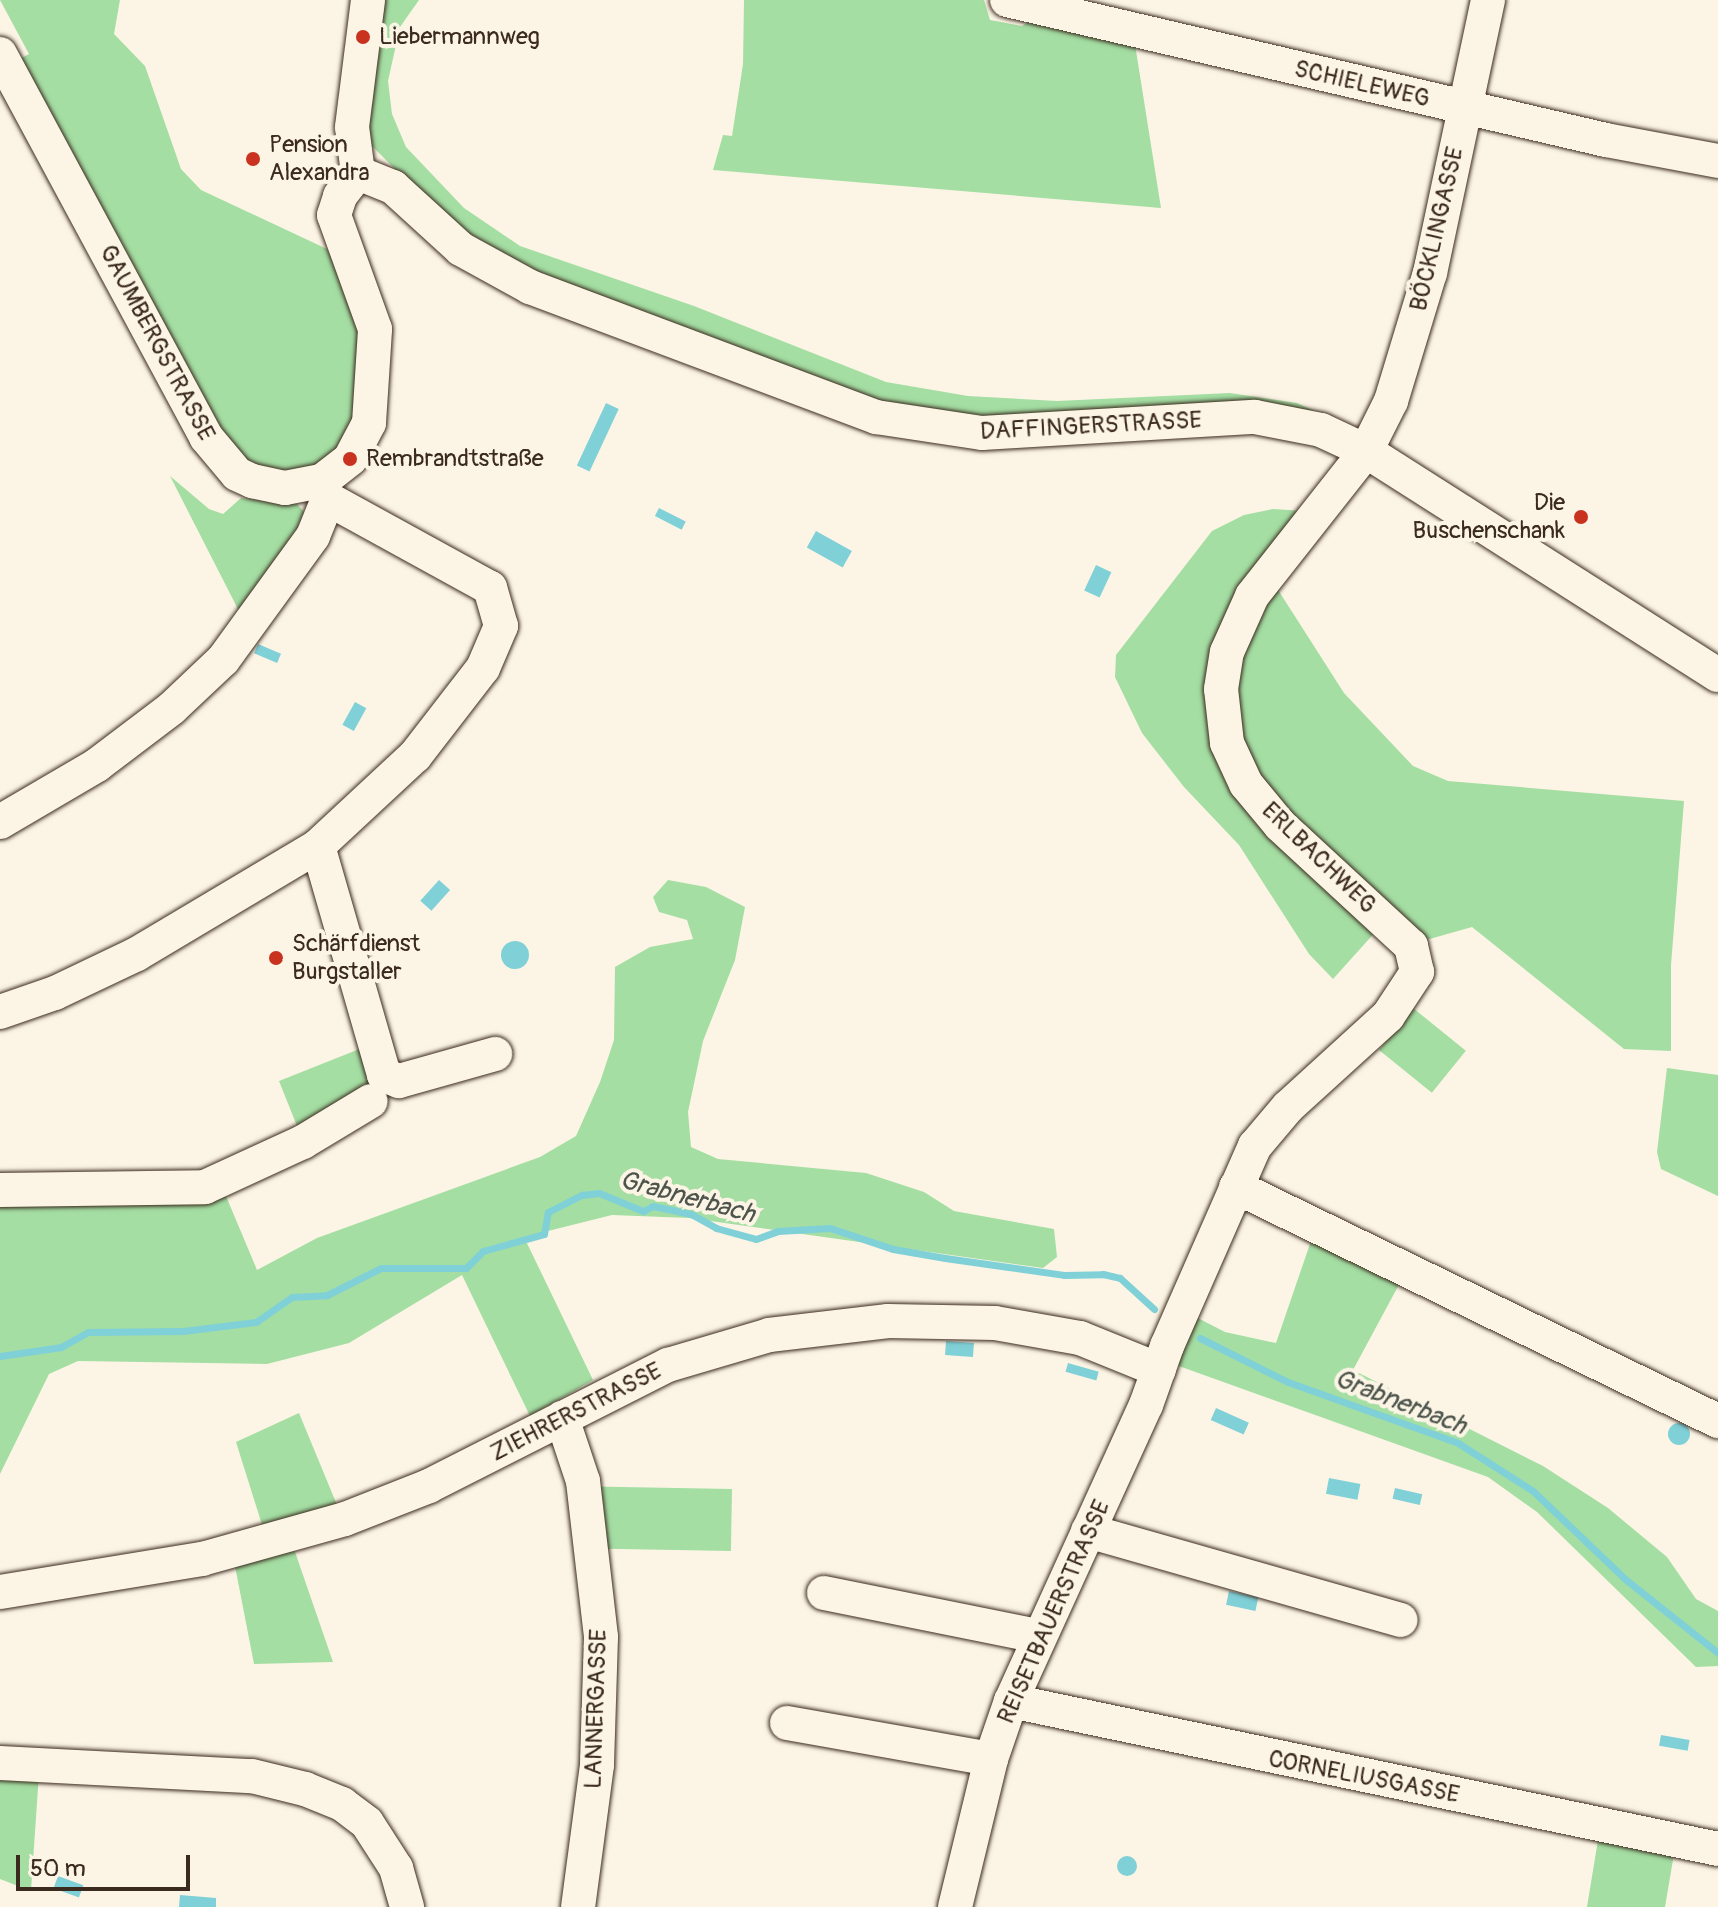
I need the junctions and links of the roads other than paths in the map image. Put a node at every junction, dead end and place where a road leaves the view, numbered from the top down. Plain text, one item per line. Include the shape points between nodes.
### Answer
1 (368, 0) edge
2 (1007, 0) edge
3 (1488, 0) edge
4 (0, 54) edge
5 (1464, 108) junction
6 (1718, 161) edge
7 (358, 173) junction
8 (1366, 451) junction
9 (325, 490) junction
10 (1718, 675) edge
11 (0, 822) edge
12 (318, 846) junction
13 (0, 1012) edge
14 (495, 1054) dead end
15 (371, 1101) dead end
16 (1236, 1187) junction
17 (0, 1190) edge
18 (1159, 1370) junction
19 (562, 1418) junction
20 (1718, 1421) edge
21 (1088, 1531) junction
22 (0, 1592) edge
23 (824, 1593) dead end
24 (1401, 1620) dead end
25 (1038, 1636) junction
26 (1011, 1701) junction
27 (787, 1723) dead end
28 (991, 1759) junction
29 (0, 1763) edge
30 (1718, 1849) edge
31 (407, 1907) edge
32 (578, 1907) edge
33 (955, 1907) edge

1 - 7 street via 352,127
2 - 5 street, SCHIELEWEG
3 - 5 street, BÖCKLINGASSE
4 - 9 street, GAUMBERGSTRASSE via 221,458 237,474 268,486
5 - 6 street, SCHIELEWEG
5 - 8 street, BÖCKLINGASSE via 1407,354
7 - 8 street, DAFFINGERSTRASSE via 393,187 461,249 530,287 876,417 941,430 1027,433 1255,417 1321,430
7 - 9 street via 340,196 334,215 375,329 374,401 350,459
8 - 10 street, DAFFINGERSTRASSE
8 - 16 street, ERLBACHWEG via 1244,611 1224,668 1222,714 1227,743 1246,784 1280,825 1411,946 1418,966 1388,1016 1271,1125
9 - 11 street via 313,536 223,660 172,708 97,765
9 - 12 street via 485,584 494,594 501,626 483,668 415,756
12 - 13 street via 149,949
12 - 14 street via 384,1075 399,1081
15 - 17 street via 303,1142 205,1187
16 - 18 street, ERLBACHWEG
16 - 20 street
18 - 19 street, ZIEHRERSTRASSE via 1111,1347 1040,1330 995,1323 888,1321 734,1344 668,1365
18 - 21 street, REISETBAUERSTRASSE
19 - 22 street, ZIEHRERSTRASSE via 429,1486 305,1531 165,1567
19 - 32 street, LANNERGASSE via 583,1478 601,1637 597,1765
21 - 24 street
21 - 25 street, REISETBAUERSTRASSE
23 - 25 street
25 - 26 street, REISETBAUERSTRASSE
26 - 28 street, REISETBAUERSTRASSE
26 - 30 street, CORNELIUSGASSE
27 - 28 street
28 - 33 street, REISETBAUERSTRASSE
29 - 31 street via 252,1776 327,1797 375,1832 396,1868

